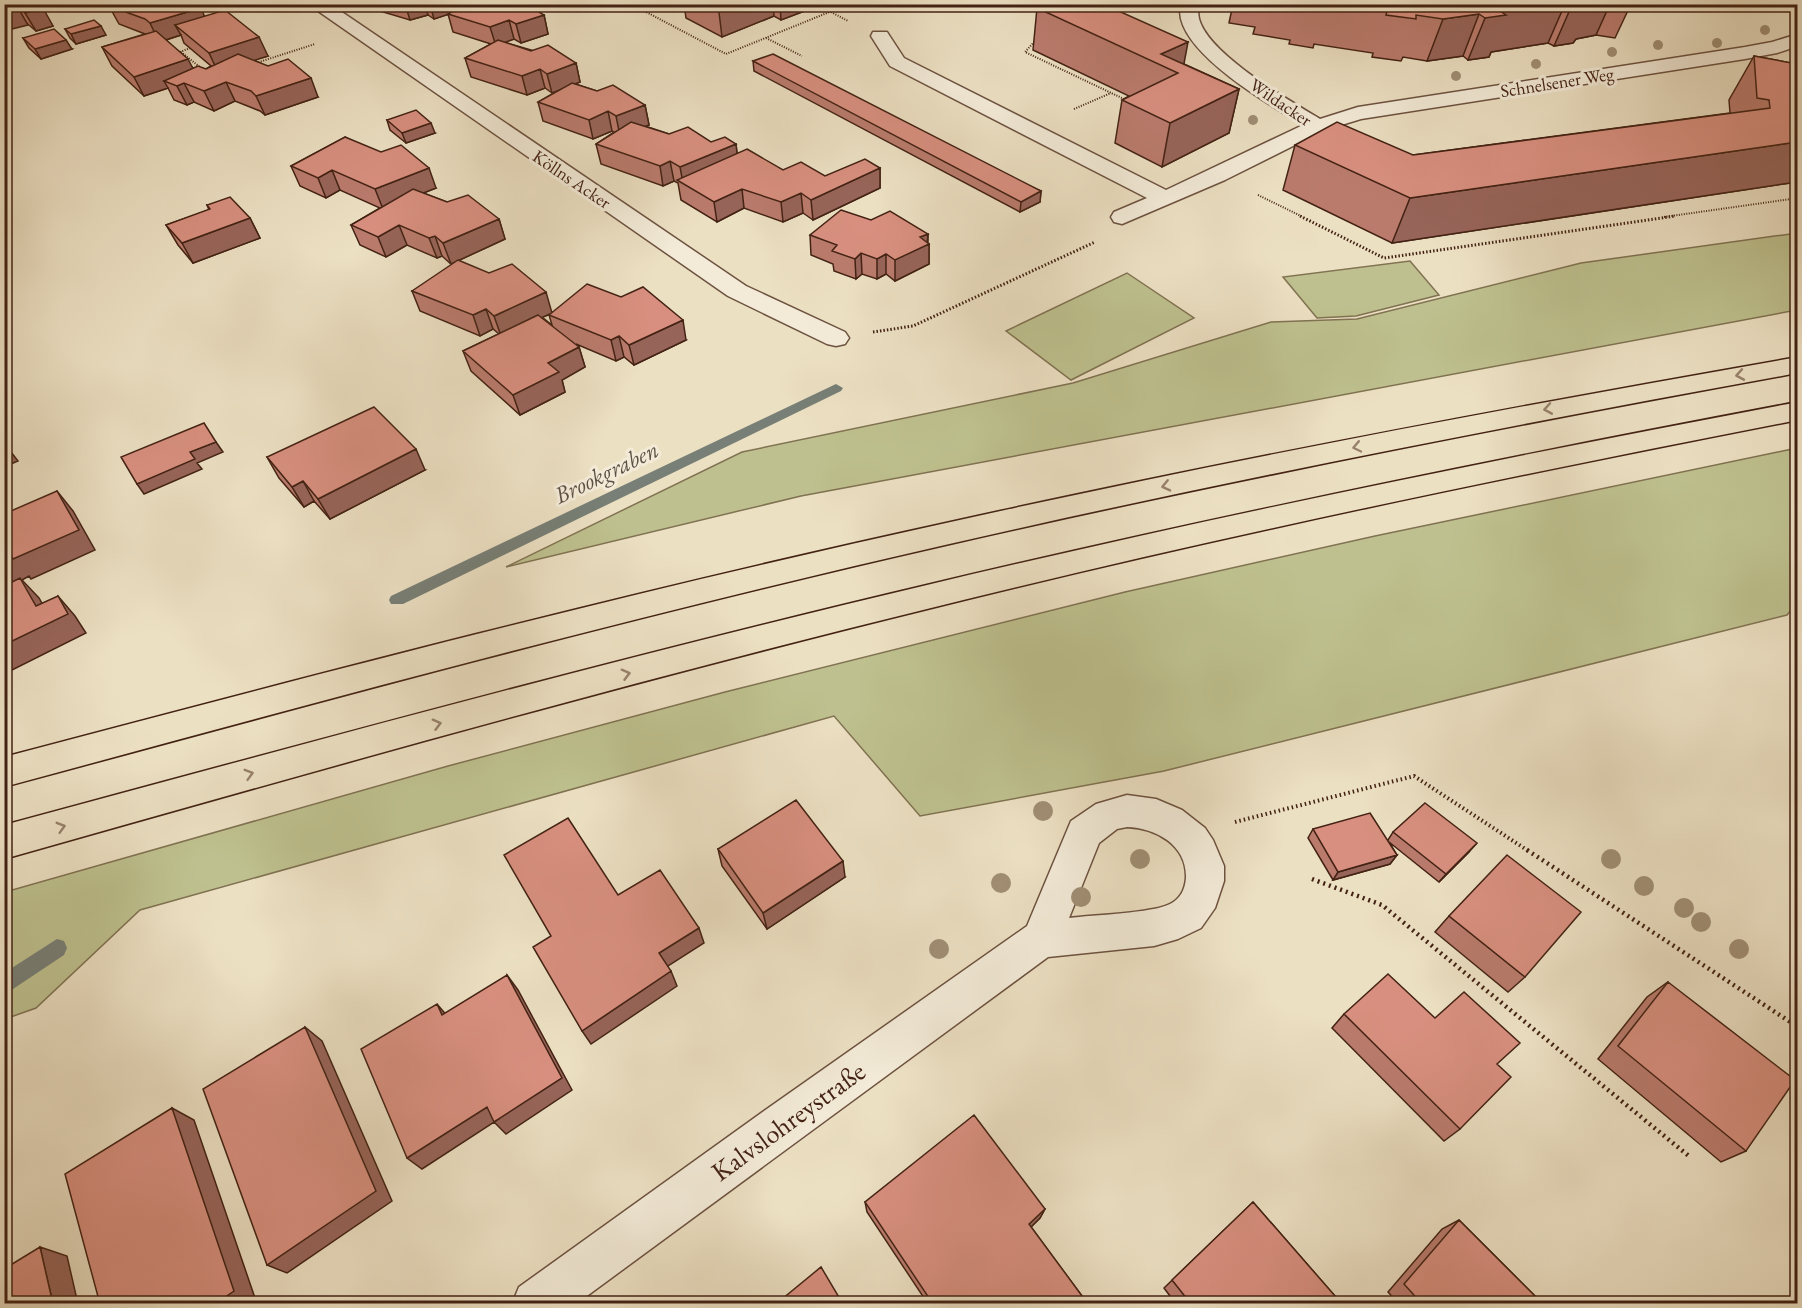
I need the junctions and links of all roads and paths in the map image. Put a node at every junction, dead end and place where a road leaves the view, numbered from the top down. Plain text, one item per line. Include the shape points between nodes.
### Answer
1 (316, 4) edge
2 (631, 4) edge
3 (849, 4) edge
4 (1190, 4) edge
5 (355, 31) junction
6 (880, 36) dead end
7 (1038, 37) edge
8 (765, 38) junction
9 (1797, 39) edge
10 (190, 48) edge
11 (181, 52) junction
12 (170, 55) edge
13 (802, 56) dead end
14 (201, 58) edge
15 (192, 61) junction
16 (256, 63) edge
17 (181, 64) edge
18 (192, 73) edge
19 (1130, 102) edge
20 (1318, 126) junction
21 (1217, 175) junction
22 (1165, 198) junction
23 (1797, 198) edge
24 (1122, 217) joint
25 (836, 338) joint
26 (1797, 364) edge
27 (1797, 411) edge
28 (4, 772) edge
29 (1188, 835) junction
30 (4, 843) edge
31 (1312, 879) dead end
32 (1041, 939) junction
33 (1797, 1027) edge
34 (1690, 1157) dead end
35 (536, 1304) edge

1 - 5 street, Köllns Acker
2 - 8 path via 726,54
3 - 8 path
4 - 20 street, Wildacker via 1190,19 1200,39 1271,98
5 - 16 path
5 - 25 street, Köllns Acker via 737,291
6 - 22 street via 897,62
7 - 19 path via 1025,52
8 - 13 path
9 - 20 street, Schnelsener Weg via 1745,53 1358,113
10 - 11 path
11 - 12 path
11 - 15 path
14 - 15 path
15 - 17 path
15 - 18 path via 203,70
20 - 21 street, Wildacker
21 - 22 street, Wildacker
21 - 23 path via 1384,258
22 - 24 street, Wildacker
24 - 25 path via 1108,236 913,326
26 -> 28 highway via 1462,425 822,562
30 -> 27 highway via 299,760 950,592 1502,467
29 - 32 street via 1160,816 1144,811 1110,814 1096,822 1084,832
29 - 32 street via 1204,862 1206,877 1195,909 1182,920 1162,927
29 - 33 path via 1414,776
31 - 34 path via 1382,905
32 - 35 street, Kalvslohreystraße

